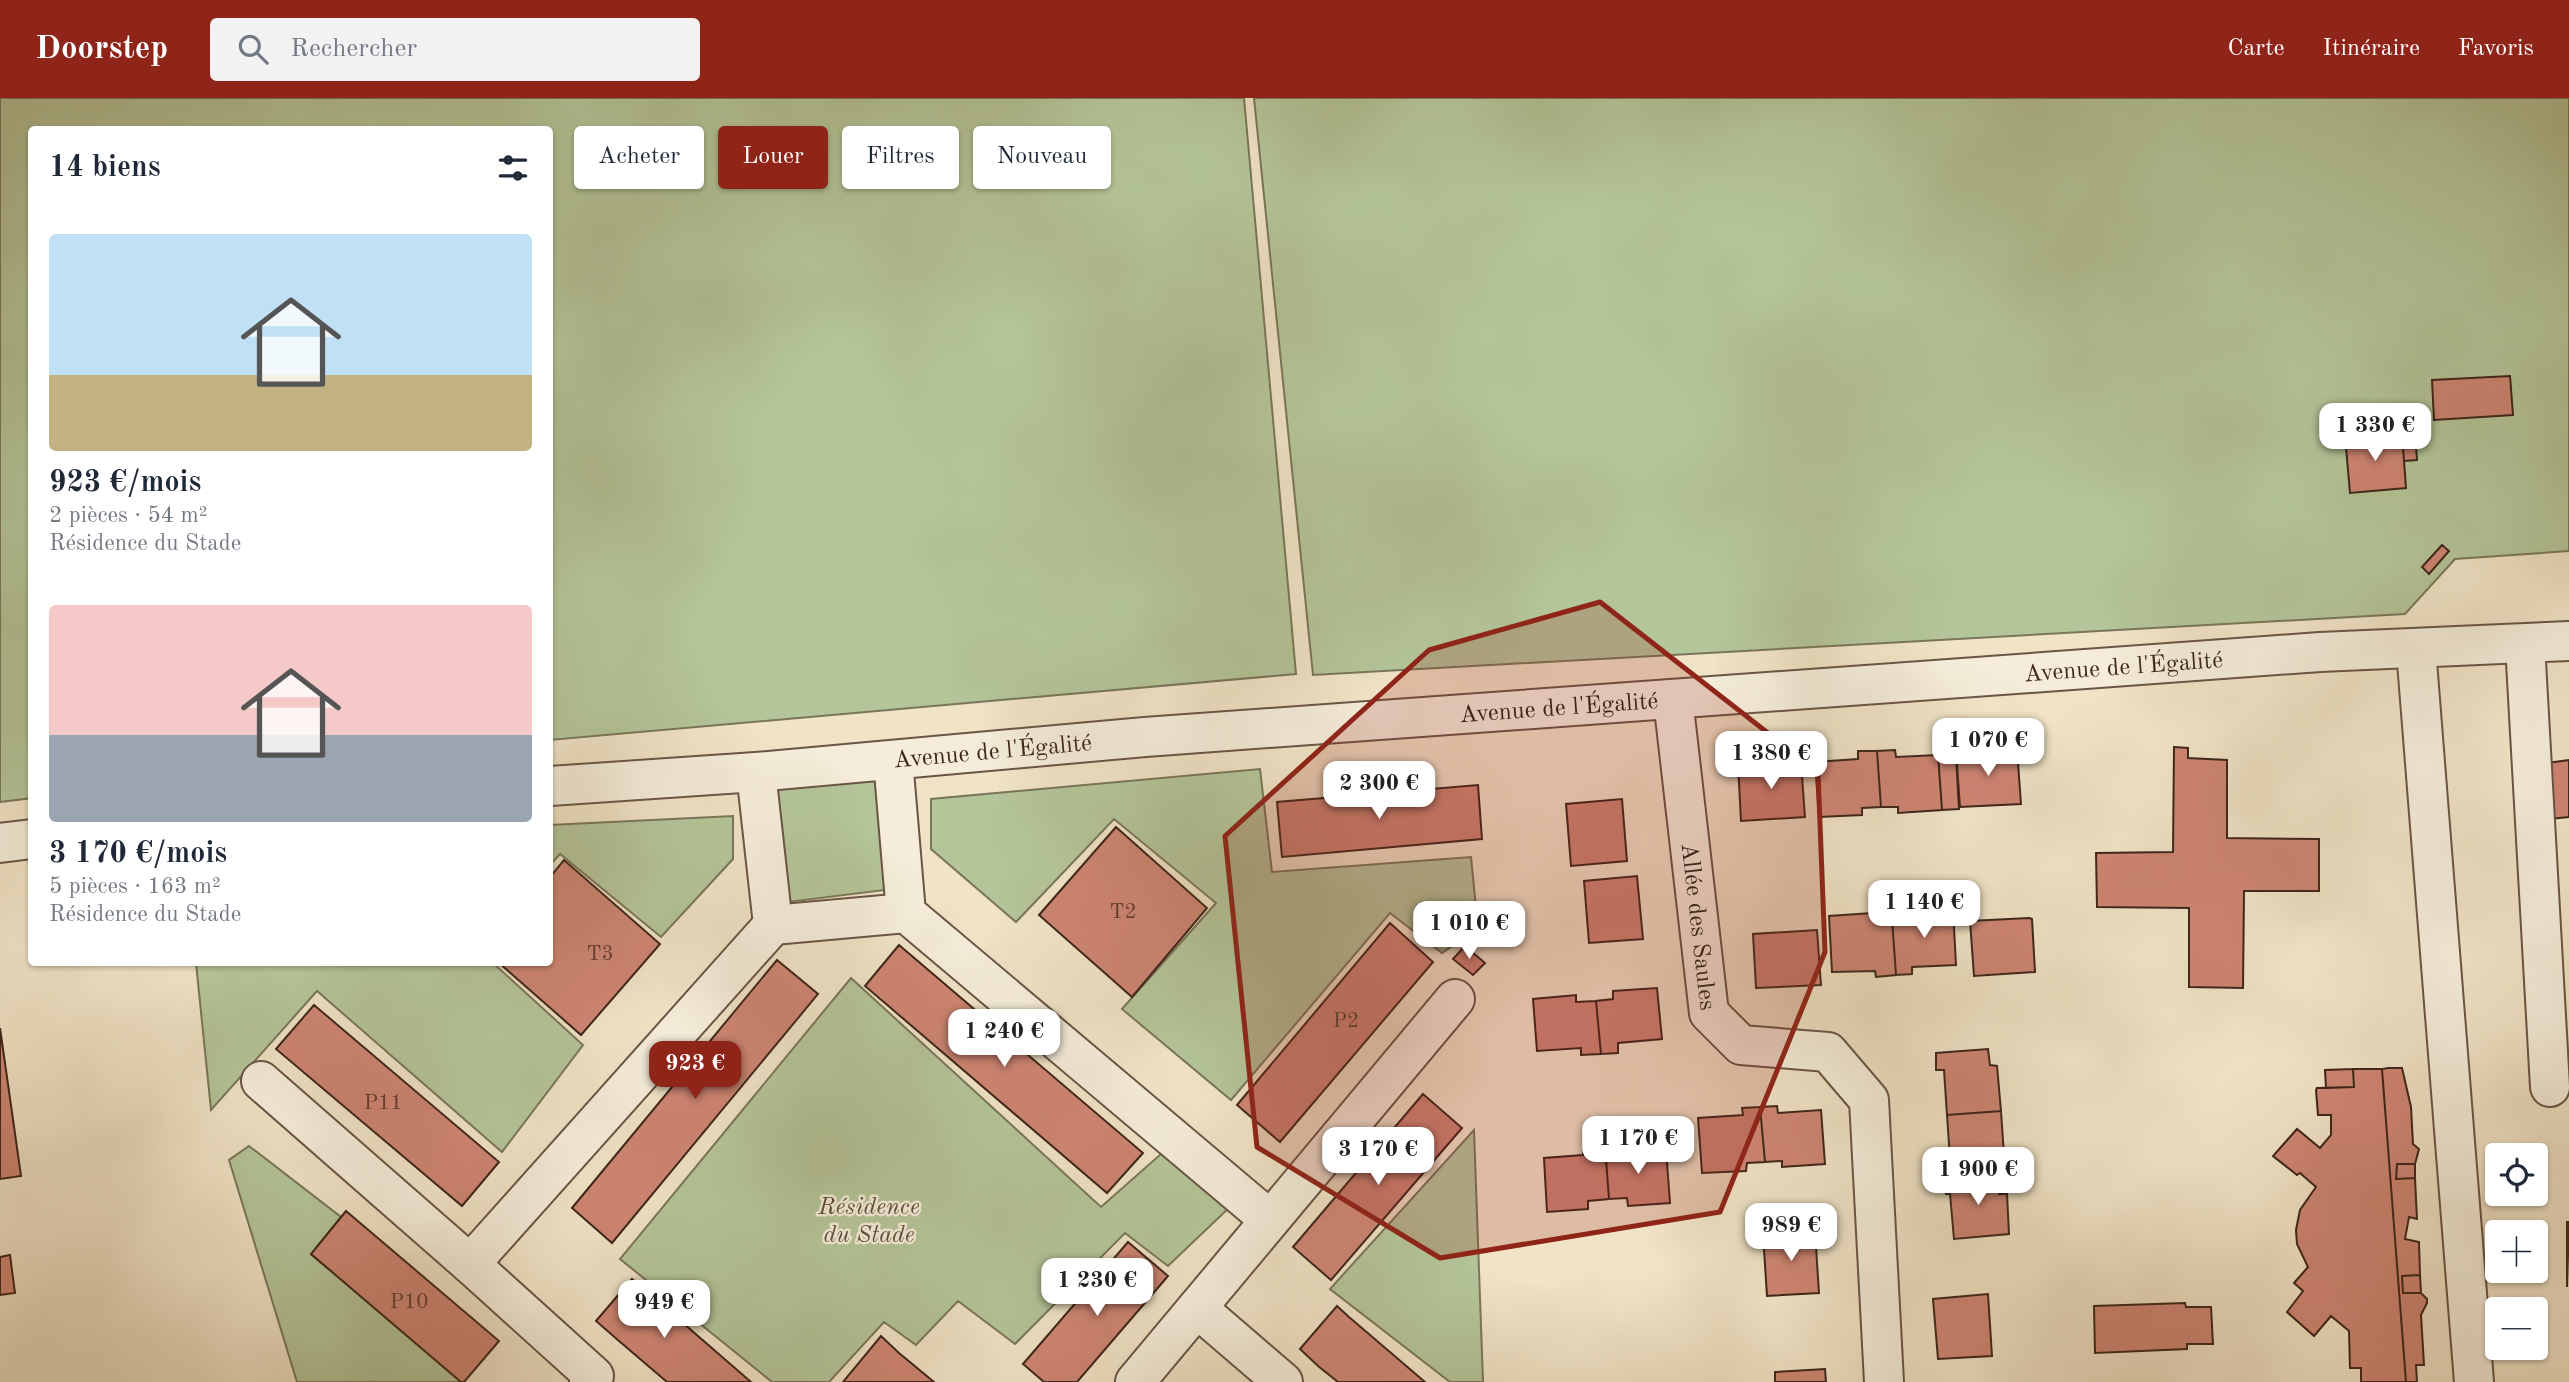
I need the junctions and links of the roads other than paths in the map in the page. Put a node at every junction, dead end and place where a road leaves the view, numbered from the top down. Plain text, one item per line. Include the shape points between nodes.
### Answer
1 (2569, 641) edge
2 (2525, 643) junction
3 (2416, 649) junction
4 (1673, 699) junction
5 (893, 760) junction
6 (756, 772) junction
7 (553, 786) edge
8 (28, 840) edge
9 (0, 843) edge
10 (906, 913) junction
11 (774, 925) junction
12 (1455, 999) dead end
13 (261, 1081) dead end
14 (2550, 1087) dead end
15 (1270, 1220) junction
16 (470, 1264) junction
17 (1197, 1308) junction
18 (595, 1380) edge
19 (1135, 1382) edge
20 (1283, 1382) edge
21 (1884, 1382) edge
22 (2474, 1382) edge

1 - 2 street, Avenue de l'Égalité
2 - 3 street, Avenue de l'Égalité
2 - 14 street
3 - 4 street, Avenue de l'Égalité
3 - 22 street
4 - 5 street, Avenue de l'Égalité
4 - 21 street, Allée des Saules via 1709,1013 1741,1045 1828,1052 1869,1100
5 - 6 street, Avenue de l'Égalité
5 - 10 street
6 - 7 street, Avenue de l'Égalité
6 - 11 street
8 - 9 street
10 - 11 street
10 - 15 street
11 - 16 street
12 - 15 street
13 - 16 street
15 - 17 street
16 - 18 street
17 - 19 street
17 - 20 street

